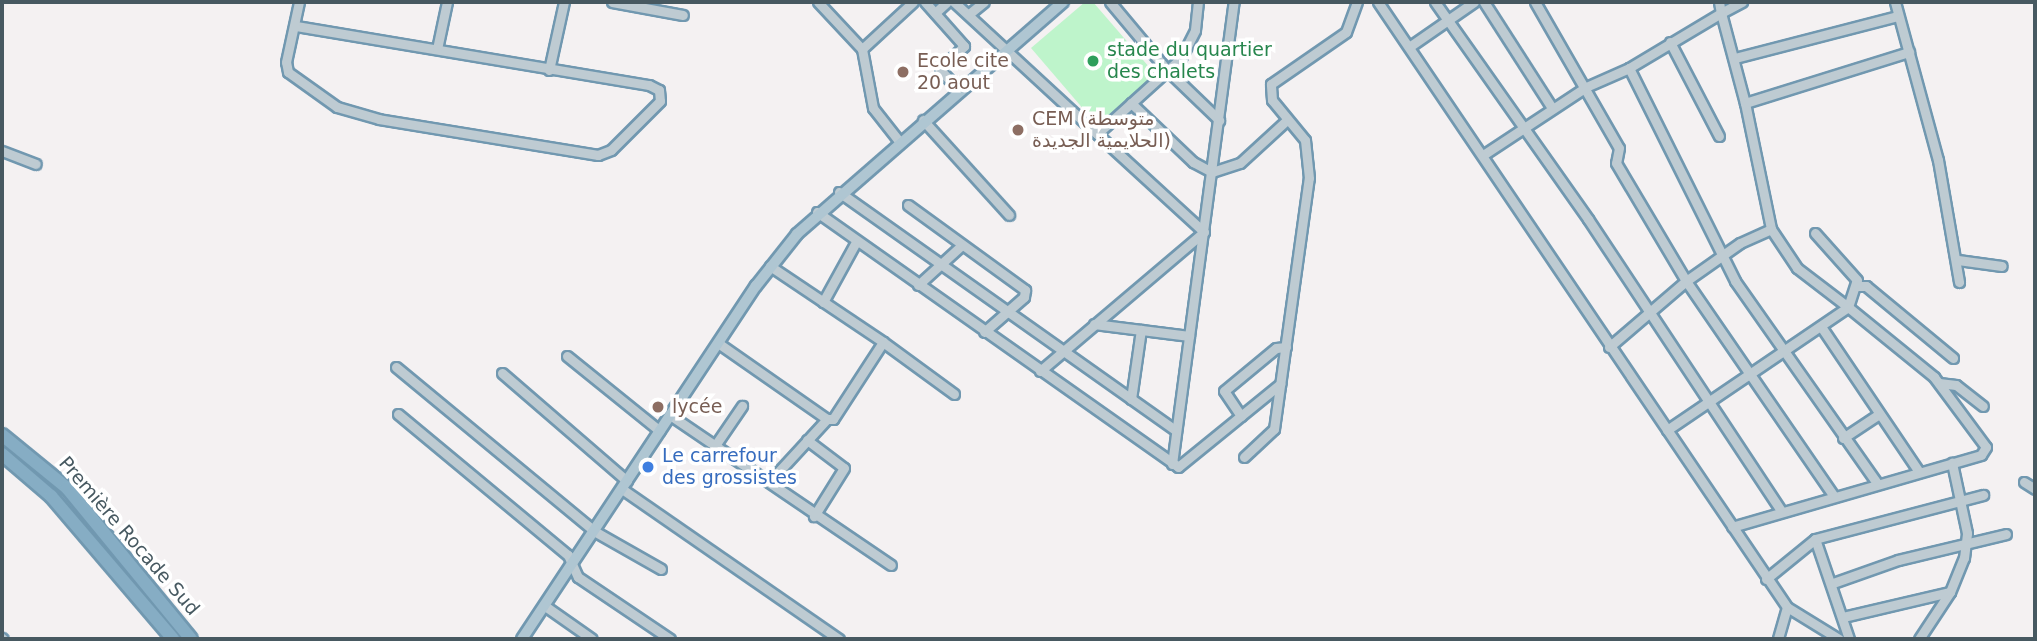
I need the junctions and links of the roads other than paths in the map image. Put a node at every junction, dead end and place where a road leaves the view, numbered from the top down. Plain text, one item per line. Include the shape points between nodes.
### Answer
1 (299, 2) edge
2 (447, 2) edge
3 (564, 2) edge
4 (612, 2) edge
5 (818, 2) edge
6 (913, 2) edge
7 (925, 2) edge
8 (947, 2) edge
9 (954, 2) edge
10 (984, 2) edge
11 (1063, 2) edge
12 (1109, 2) edge
13 (1198, 2) edge
14 (1234, 2) edge
15 (1357, 2) edge
16 (1378, 2) edge
17 (1435, 2) edge
18 (1475, 2) edge
19 (1484, 2) edge
20 (1535, 2) edge
21 (1719, 2) edge
22 (1742, 2) edge
23 (1895, 2) edge
24 (935, 13) junction
25 (1721, 13) junction
26 (970, 14) junction
27 (683, 15) dead end
28 (1897, 16) junction
29 (1448, 21) junction
30 (296, 26) junction
31 (1670, 42) junction
32 (1409, 47) junction
33 (437, 49) junction
34 (862, 49) junction
35 (1011, 50) junction
36 (1909, 52) junction
37 (1735, 58) junction
38 (1629, 68) junction
39 (1166, 69) junction
40 (549, 70) junction
41 (1586, 87) junction
42 (960, 90) junction
43 (1131, 103) junction
44 (1745, 103) junction
45 (1552, 108) junction
46 (923, 120) junction
47 (1219, 120) junction
48 (1287, 120) junction
49 (1522, 127) junction
50 (1097, 134) junction
51 (1719, 136) dead end
52 (899, 141) junction
53 (2, 151) edge
54 (1483, 155) junction
55 (36, 164) dead end
56 (1212, 172) junction
57 (839, 192) junction
58 (908, 205) dead end
59 (817, 212) junction
60 (1009, 215) dead end
61 (1771, 229) junction
62 (1204, 232) junction
63 (1815, 233) dead end
64 (856, 242) junction
65 (962, 245) junction
66 (1722, 257) junction
67 (1958, 260) junction
68 (940, 264) junction
69 (770, 266) junction
70 (2002, 266) dead end
71 (1686, 281) junction
72 (1959, 282) dead end
73 (918, 285) junction
74 (1857, 286) junction
75 (823, 302) junction
76 (1848, 307) junction
77 (1007, 311) junction
78 (1647, 312) junction
79 (1094, 324) junction
80 (1822, 328) junction
81 (1141, 330) junction
82 (984, 332) junction
83 (1189, 336) junction
84 (883, 342) junction
85 (718, 343) junction
86 (1286, 346) junction
87 (1609, 347) junction
88 (1061, 350) junction
89 (1784, 354) junction
90 (567, 356) dead end
91 (1953, 358) dead end
92 (396, 367) dead end
93 (1040, 371) junction
94 (502, 373) dead end
95 (1748, 376) junction
96 (1939, 383) junction
97 (1280, 384) junction
98 (954, 394) dead end
99 (1131, 399) junction
100 (1708, 403) junction
101 (742, 406) dead end
102 (1983, 406) dead end
103 (398, 414) dead end
104 (1879, 414) junction
105 (670, 415) junction
106 (1241, 416) junction
107 (827, 419) junction
108 (1667, 430) junction
109 (660, 431) junction
110 (1176, 431) junction
111 (2, 435) edge
112 (1843, 438) junction
113 (807, 440) junction
114 (714, 447) junction
115 (2, 454) edge
116 (1244, 457) dead end
117 (1952, 463) junction
118 (1172, 464) junction
119 (1919, 472) junction
120 (769, 482) junction
121 (2024, 482) dead end
122 (1877, 484) junction
123 (624, 485) junction
124 (2035, 489) edge
125 (1983, 495) dead end
126 (1834, 496) junction
127 (1959, 499) junction
128 (1781, 511) junction
129 (814, 516) junction
130 (1732, 527) junction
131 (594, 531) junction
132 (2006, 534) dead end
133 (1815, 539) junction
134 (1966, 544) junction
135 (573, 565) junction
136 (891, 565) dead end
137 (661, 569) dead end
138 (1766, 579) junction
139 (1833, 583) junction
140 (1950, 592) junction
141 (545, 606) junction
142 (1787, 607) junction
143 (1843, 617) junction
144 (173, 639) edge
145 (191, 639) edge
146 (522, 639) edge
147 (593, 639) edge
148 (670, 639) edge
149 (839, 639) edge
150 (1778, 639) edge
151 (1839, 639) edge
152 (1849, 639) edge
153 (1919, 639) edge

1 - 30 street
2 - 33 street
3 - 40 street
4 - 27 street
5 - 34 street
6 - 34 street
7 - 24 street
8 - 24 street
9 - 26 street
10 - 26 street
11 - 35 main road
12 - 39 street
13 - 39 street via 1189,45
14 - 47 street
15 - 48 street via 1346,32 1271,84 1272,100
16 - 32 street
17 - 29 street
18 - 29 street
19 - 45 street
20 - 41 street
21 - 25 street
22 - 25 street
23 - 28 street
24 - 42 street via 964,46 940,70
25 - 31 street
25 - 37 street
26 - 35 street
28 - 36 street
28 - 37 street
29 - 32 street
29 - 49 street
30 - 33 street
30 - 40 street via 286,62 288,72 337,107 379,119 598,155 611,150 660,101 659,90 649,85
31 - 38 street
31 - 51 street
32 - 54 street
33 - 40 street
34 - 52 street via 873,108
35 - 42 main road
35 - 50 street
36 - 44 street
36 - 67 street
37 - 44 street
38 - 41 street
38 - 66 street
39 - 43 street
39 - 47 street
41 - 45 street
41 - 71 street via 1619,148 1616,163
42 - 46 main road
43 - 50 street
43 - 56 street via 1193,162
44 - 61 street
45 - 49 street
46 - 52 main road
46 - 60 street
47 - 56 street
48 - 56 street via 1240,163
48 - 86 street via 1305,140 1309,178
49 - 54 street
49 - 78 street
50 - 62 street
52 - 57 main road
53 - 55 street
54 - 87 street
56 - 62 street
57 - 59 main road
57 - 68 street
58 - 65 street
59 - 64 street
59 - 69 main road
61 - 66 street
61 - 76 street via 1797,268
62 - 79 street
62 - 83 street
63 - 74 street
64 - 73 street
64 - 75 street
65 - 68 street
65 - 77 street via 1025,290 1024,297
66 - 71 street
66 - 89 street
67 - 70 street
67 - 72 street
68 - 73 street
68 - 77 street
69 - 75 street
69 - 85 main road
71 - 78 street
71 - 95 street
73 - 82 street
74 - 76 street
74 - 91 street via 1866,286
75 - 84 street
76 - 80 street
76 - 96 street
77 - 82 street
77 - 88 street
78 - 87 street
78 - 100 street
79 - 81 street
79 - 88 street
80 - 89 street
80 - 104 street
81 - 83 street
81 - 99 street
82 - 93 street
83 - 110 street
84 - 98 street
84 - 107 street via 845,403
85 - 105 main road
85 - 107 street
86 - 97 street
86 - 106 street via 1276,348 1224,391
87 - 108 street
88 - 93 street
88 - 99 street
89 - 95 street
89 - 112 street
90 - 109 street
92 - 131 street
93 - 118 street
94 - 123 street
95 - 100 street
95 - 126 street
96 - 102 street via 1956,385
96 - 117 street via 1986,447 1981,455
97 - 106 street
97 - 116 street via 1274,429
99 - 110 street
100 - 108 street
100 - 128 street
101 - 114 street
103 - 135 street via 568,555
104 - 112 street
104 - 119 street
105 - 109 main road
105 - 114 street
106 - 118 street via 1183,465
107 - 113 street
108 - 130 street
109 - 123 main road
110 - 118 street
111 - 145 highway, Première Rocade Sud via 67,488
112 - 122 street
113 - 120 street
113 - 129 street via 844,468
114 - 120 street
115 - 144 highway, Première Rocade Sud via 51,496
117 - 119 street
117 - 127 street
119 - 122 street
120 - 129 street
121 - 124 street
122 - 126 street
123 - 131 main road
123 - 149 street
125 - 127 street
126 - 128 street
127 - 133 street
127 - 134 street
128 - 130 street
129 - 136 street
130 - 138 street
131 - 135 main road
131 - 137 street
132 - 134 street
133 - 138 street
133 - 139 street
134 - 139 street
134 - 140 street
135 - 141 main road
135 - 148 street via 578,577
138 - 142 street
139 - 143 street
140 - 143 street
140 - 153 street
141 - 146 main road
141 - 147 street
142 - 150 street
142 - 151 street
143 - 152 street

